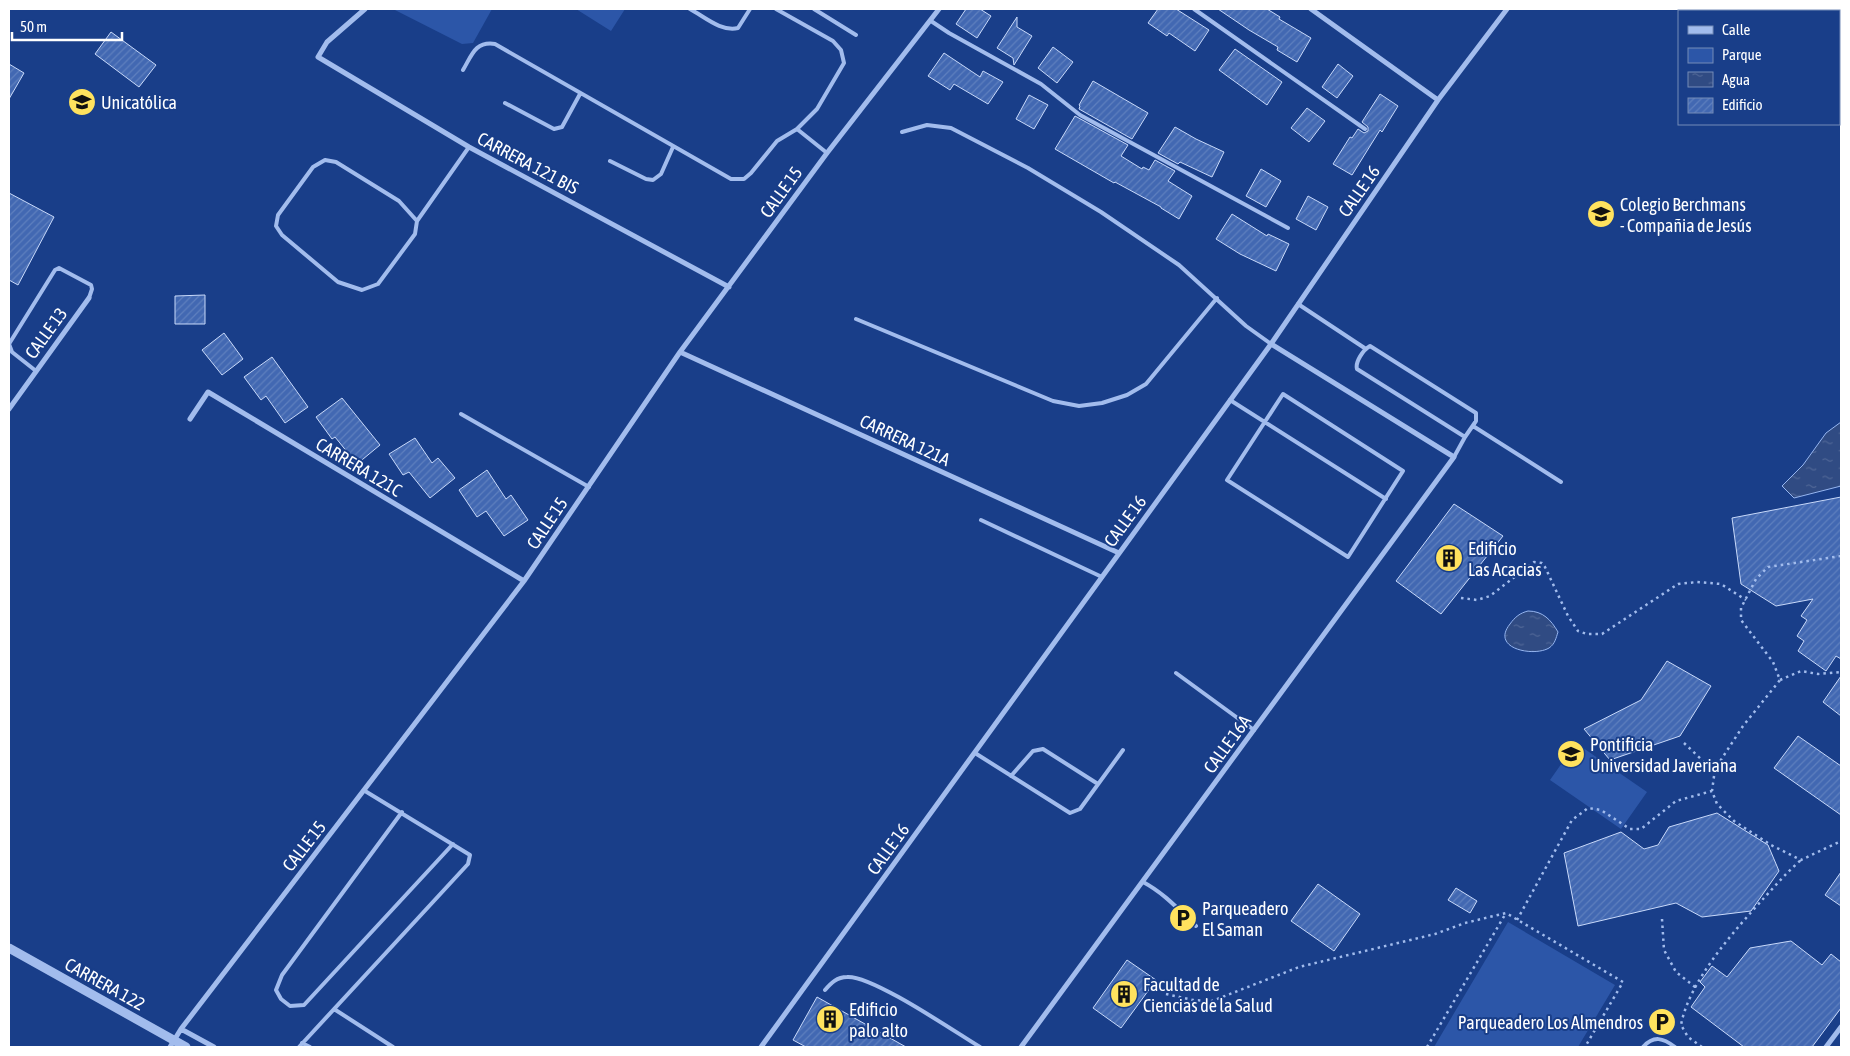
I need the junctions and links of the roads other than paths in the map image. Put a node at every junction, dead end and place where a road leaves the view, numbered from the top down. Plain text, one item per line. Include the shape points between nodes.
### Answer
1 (365, 9) edge
2 (690, 9) edge
3 (750, 9) edge
4 (776, 9) edge
5 (814, 9) edge
6 (939, 9) edge
7 (1194, 9) edge
8 (1311, 9) edge
9 (1508, 9) edge
10 (931, 21) junction
11 (856, 35) dead end
12 (463, 70) dead end
13 (580, 94) junction
14 (1438, 100) junction
15 (505, 103) dead end
16 (1365, 129) dead end
17 (796, 130) junction
18 (902, 132) dead end
19 (469, 147) junction
20 (674, 147) junction
21 (828, 153) junction
22 (610, 161) dead end
23 (417, 221) junction
24 (1288, 228) dead end
25 (728, 287) junction
26 (88, 298) joint
27 (1217, 298) junction
28 (1298, 304) junction
29 (856, 319) dead end
30 (1271, 344) junction
31 (1366, 349) junction
32 (680, 352) junction
33 (36, 371) junction
34 (1230, 400) junction
35 (9, 409) edge
36 (462, 414) dead end
37 (190, 419) dead end
38 (1264, 422) junction
39 (1473, 426) junction
40 (1465, 437) junction
41 (1454, 457) junction
42 (1561, 482) dead end
43 (588, 487) junction
44 (1386, 499) junction
45 (981, 520) dead end
46 (1119, 553) junction
47 (1102, 577) junction
48 (524, 581) junction
49 (1176, 673) dead end
50 (1254, 730) junction
51 (1122, 750) dead end
52 (975, 753) junction
53 (1011, 776) junction
54 (1098, 784) junction
55 (365, 791) junction
56 (402, 812) junction
57 (453, 844) junction
58 (1143, 882) junction
59 (1196, 926) dead end
60 (9, 948) edge
61 (825, 990) dead end
62 (334, 1008) junction
63 (1841, 1027) edge
64 (181, 1029) junction
65 (302, 1043) junction
66 (171, 1044) edge
67 (186, 1047) edge
68 (214, 1047) edge
69 (299, 1047) edge
70 (310, 1047) edge
71 (393, 1047) edge
72 (761, 1047) edge
73 (980, 1047) edge
74 (1021, 1047) edge
75 (1643, 1047) edge
76 (1675, 1047) edge
77 (1826, 1047) edge

1 - 19 street, CARRERA 121 BIS via 327,42 318,57
2 - 3 lane via 731,29 738,28
4 - 17 lane via 834,41 843,55 844,62 817,109
5 - 11 lane
6 - 10 street, CALLE 15
7 - 16 lane
8 - 14 street
9 - 14 street, CALLE 16
10 - 21 street, CALLE 15
10 - 24 lane via 1041,84 1080,115
12 - 13 lane via 477,46 495,44
13 - 15 lane via 558,129
13 - 20 lane
14 - 28 street, CALLE 16
17 - 20 lane via 777,141 751,173 737,180
17 - 21 lane
18 - 27 lane via 927,125 951,128 1028,168 1179,265
19 - 23 lane
19 - 25 street, CARRERA 121 BIS
20 - 22 lane via 661,174 652,180
21 - 25 street, CALLE 15
23 - 23 lane via 399,201 336,162 325,160 307,175 278,215 276,226 282,236 338,282 362,290 378,284 415,234
25 - 32 street, CALLE 15
26 - 33 street, CALLE 13
26 - 33 lane via 91,286 59,268 54,270 9,344 12,352
27 - 29 lane via 1146,384 1127,395 1078,406 1053,402
27 - 30 lane via 1246,326
28 - 30 street, CALLE 16
28 - 31 lane
30 - 34 street, CALLE 16
30 - 41 street
31 - 39 lane via 1373,347 1471,409 1477,417
31 - 40 lane via 1357,369
32 - 43 street, CALLE 15
32 - 46 street, CARRERA 121A
33 - 35 street, CALLE 13
34 - 38 lane
34 - 46 street, CALLE 16
36 - 43 lane
37 - 48 street, CARRERA 121C via 208,392
38 - 44 lane
38 - 44 lane via 1283,394 1403,471
38 - 44 lane via 1227,480 1348,557
39 - 40 lane
39 - 42 lane
40 - 41 lane
41 - 50 street, CALLE 16A
43 - 48 street, CALLE 15
45 - 47 lane
46 - 47 street, CALLE 16
47 - 52 street, CALLE 16
48 - 55 street, CALLE 15
49 - 50 lane
50 - 58 street, CALLE 16A
51 - 54 lane
52 - 53 lane
52 - 72 street, CALLE 16
53 - 54 lane via 1033,751 1043,749
53 - 54 lane via 1070,813 1080,809
55 - 56 lane
55 - 64 street, CALLE 15
56 - 57 lane
56 - 57 lane via 282,975 276,990 290,1006 304,1005
57 - 62 lane via 470,855 468,864
58 - 59 lane via 1171,901
58 - 74 street, CALLE 16A
60 - 66 street, CARRERA 122
61 - 73 lane via 838,978 849,976 864,980
62 - 65 lane
62 - 71 lane
63 - 77 street
64 - 66 street, CALLE 15
64 - 68 street
65 - 69 lane
65 - 70 lane
66 - 67 street, CARRERA 122
75 - 76 lane via 1660,1038

